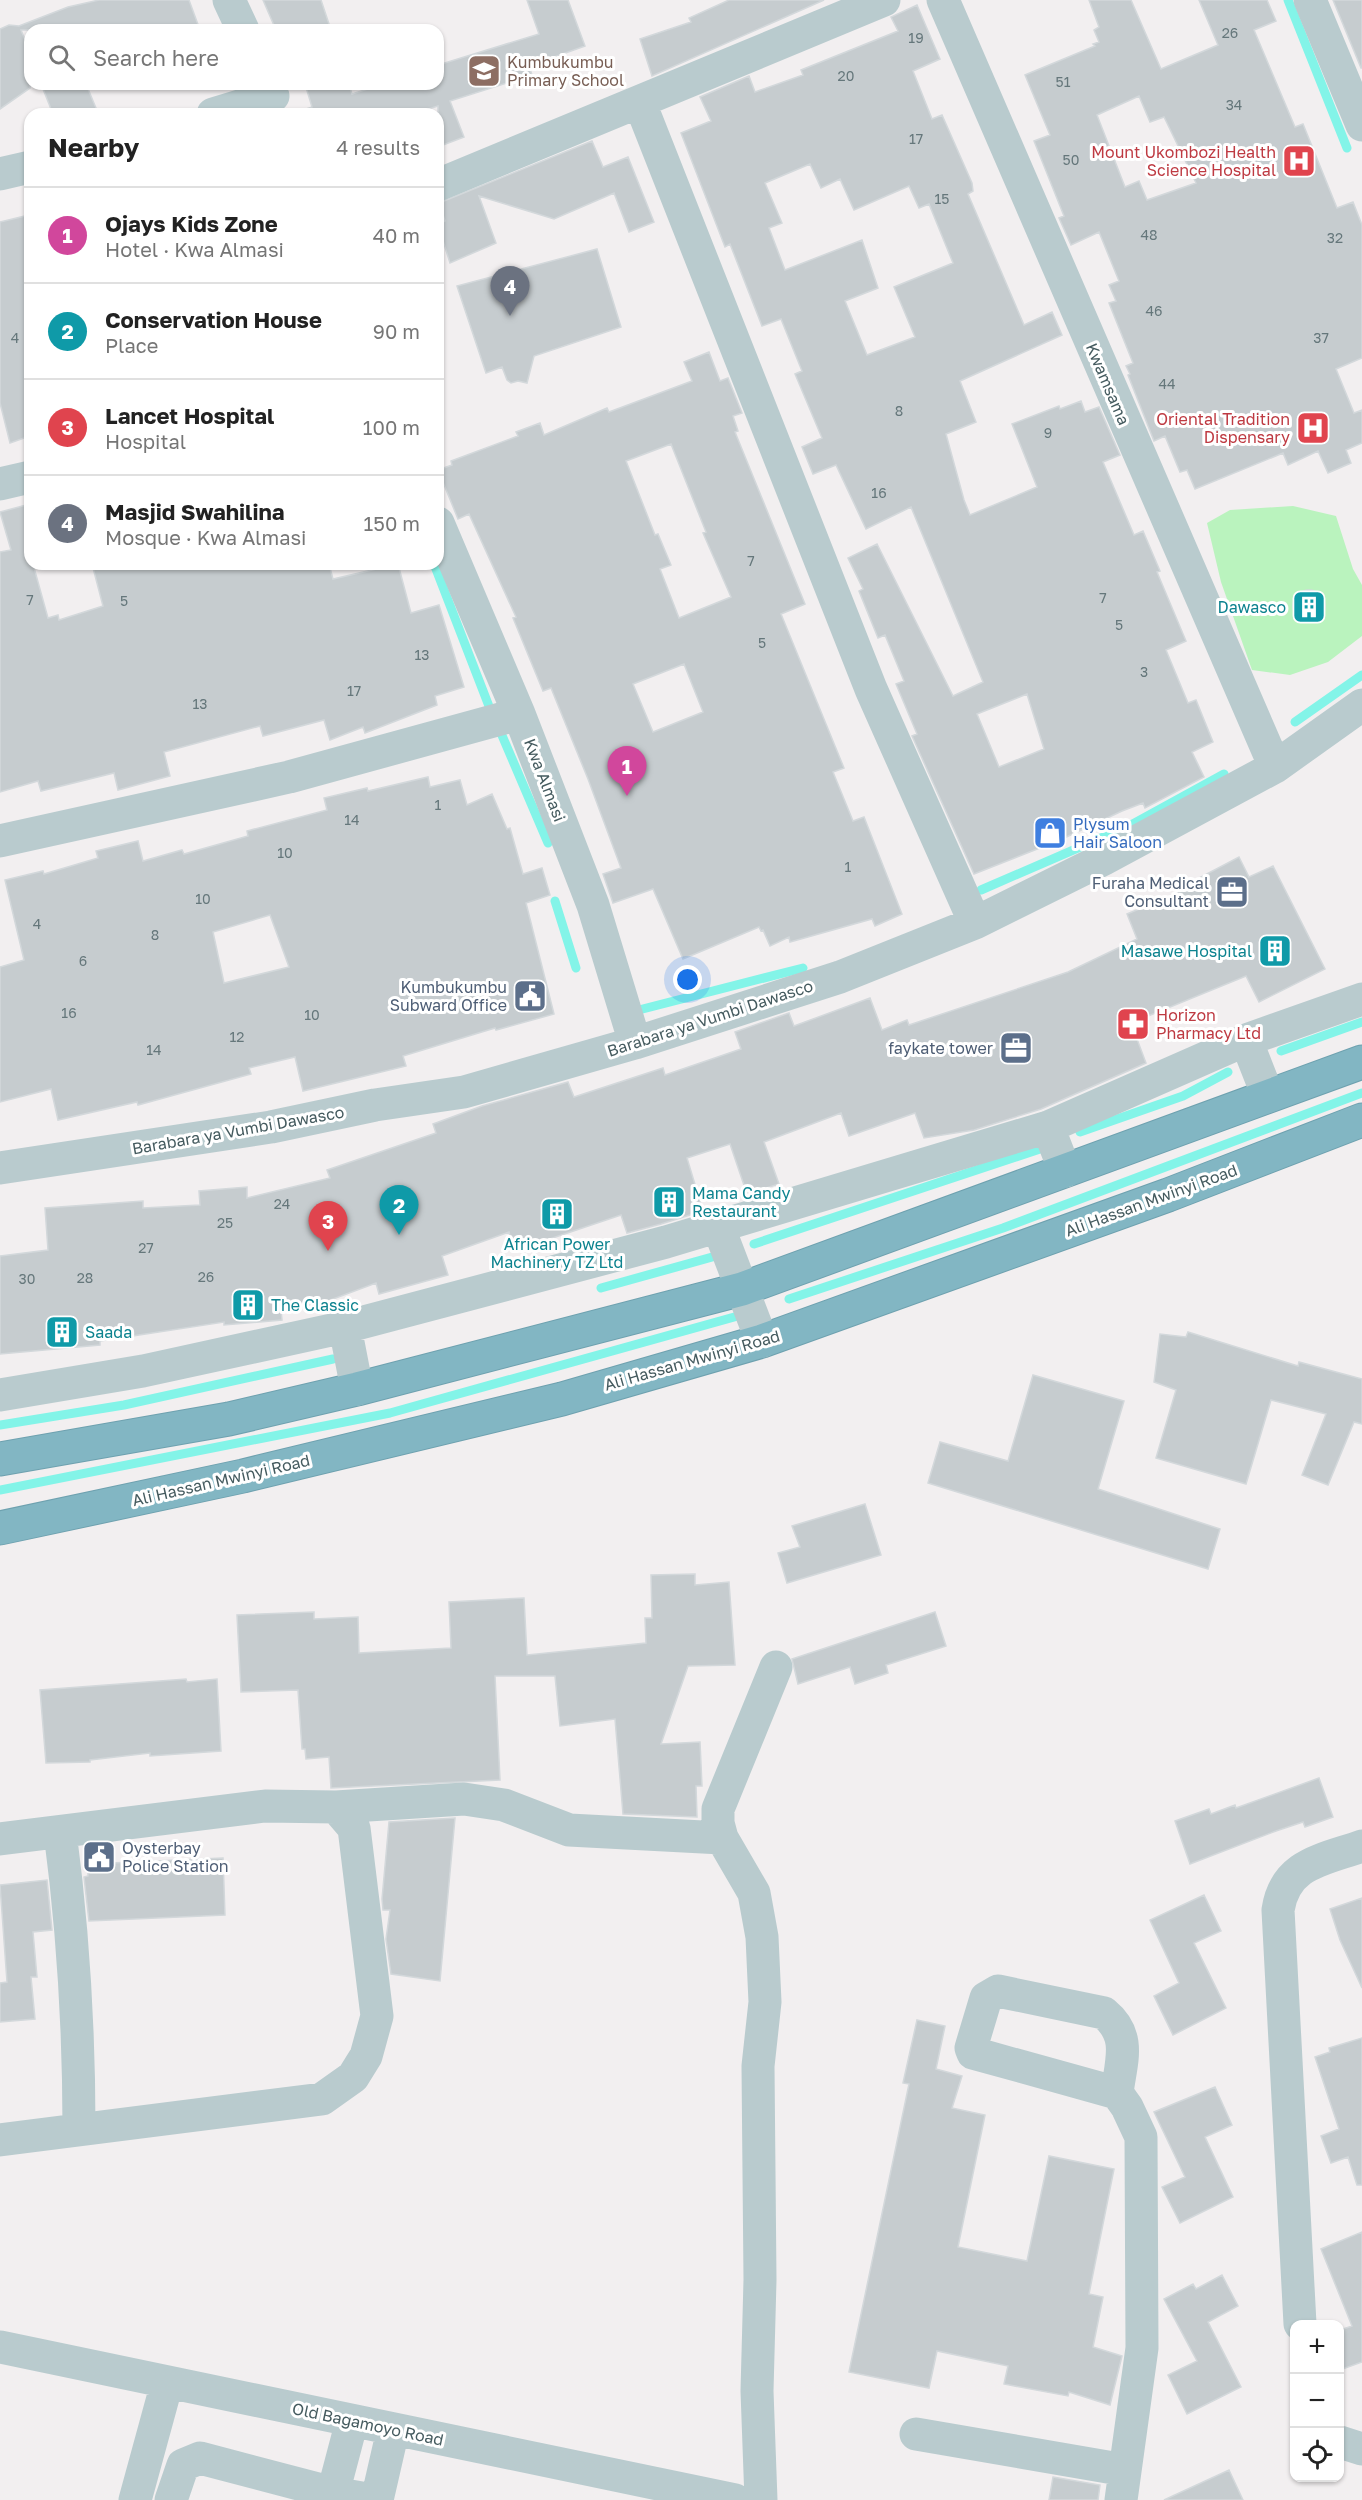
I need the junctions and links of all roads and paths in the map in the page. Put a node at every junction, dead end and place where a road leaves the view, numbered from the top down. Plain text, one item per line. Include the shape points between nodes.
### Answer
1 (229, 0) edge
2 (884, 0) edge
3 (943, 0) edge
4 (1310, 0) edge
5 (240, 24) edge
6 (274, 98) edge
7 (640, 103) junction
8 (236, 108) edge
9 (1362, 125) edge
10 (24, 168) edge
11 (0, 174) edge
12 (444, 183) edge
13 (24, 478) edge
14 (0, 484) edge
15 (444, 537) edge
16 (1362, 705) edge
17 (519, 714) junction
18 (1275, 767) junction
19 (0, 841) edge
20 (975, 922) junction
21 (1362, 999) edge
22 (1246, 1040) junction
23 (635, 1043) junction
24 (1362, 1062) edge
25 (1268, 1096) junction
26 (1362, 1120) edge
27 (1048, 1127) junction
28 (0, 1168) edge
29 (1065, 1171) junction
30 (718, 1226) junction
31 (742, 1289) junction
32 (345, 1327) junction
33 (762, 1341) junction
34 (357, 1389) junction
35 (0, 1395) edge
36 (0, 1459) edge
37 (0, 1527) edge
38 (776, 1667) dead end
39 (336, 1808) junction
40 (60, 1832) junction
41 (722, 1838) junction
42 (0, 1839) edge
43 (1362, 1846) edge
44 (1117, 2093) junction
45 (79, 2128) junction
46 (0, 2140) edge
47 (1300, 2320) edge
48 (0, 2347) edge
49 (167, 2383) junction
50 (352, 2421) junction
51 (393, 2430) junction
52 (916, 2434) dead end
53 (1344, 2443) edge
54 (1362, 2449) edge
55 (1123, 2485) edge
56 (608, 2487) edge
57 (333, 2493) junction
58 (135, 2500) edge
59 (171, 2500) edge
60 (375, 2500) edge
61 (735, 2500) edge
62 (760, 2500) edge

1 - 5 street
2 - 7 street
3 - 18 street, Kwamsama
4 - 9 street
6 - 8 street
7 - 12 street
7 - 20 street via 871,689
10 - 11 street
13 - 14 street
15 - 17 street, Kwa Almasi
16 - 18 street, Barabara ya Vumbi Dawasco
17 - 19 street via 289,777
17 - 23 street, Kwa Almasi via 593,905
18 - 20 street, Barabara ya Vumbi Dawasco via 1104,860
20 - 23 street, Barabara ya Vumbi Dawasco via 840,977
21 - 22 street
22 - 25 street
22 - 27 street
23 - 28 street, Barabara ya Vumbi Dawasco via 464,1092 375,1105 271,1127
24 - 25 highway
25 - 29 highway
26 - 33 highway, Ali Hassan Mwinyi Road via 1168,1195
27 - 29 street
27 - 30 street
29 - 31 highway
30 - 31 street
30 - 32 street
31 - 33 street
31 - 34 highway
32 - 34 street
32 - 35 street via 143,1371
33 - 37 highway, Ali Hassan Mwinyi Road via 562,1399 243,1476
34 - 36 highway via 229,1419
38 - 41 street via 718,1809
39 - 40 street via 265,1806
39 - 41 street via 464,1799 504,1805 569,1830
39 - 45 street via 354,1828 377,2016 366,2056 353,2077 322,2100
40 - 42 street
40 - 45 street via 79,2047
41 - 62 street via 754,1893 762,1937 765,2002 758,2066
43 - 47 street via 1296,1871 1280,1893
44 - 44 street via 973,2053 971,2048 986,1998 998,1991 1104,2013 1116,2023 1123,2042
44 - 55 street via 1141,2137 1142,2348
45 - 46 street
48 - 49 street, Old Bagamoyo Road
49 - 50 street, Old Bagamoyo Road
49 - 58 street
50 - 51 street, Old Bagamoyo Road
50 - 57 street
51 - 56 street, Old Bagamoyo Road
51 - 60 street
52 - 55 street
53 - 54 street
56 - 61 street, Old Bagamoyo Road
57 - 59 street via 201,2458 183,2465
57 - 60 street

